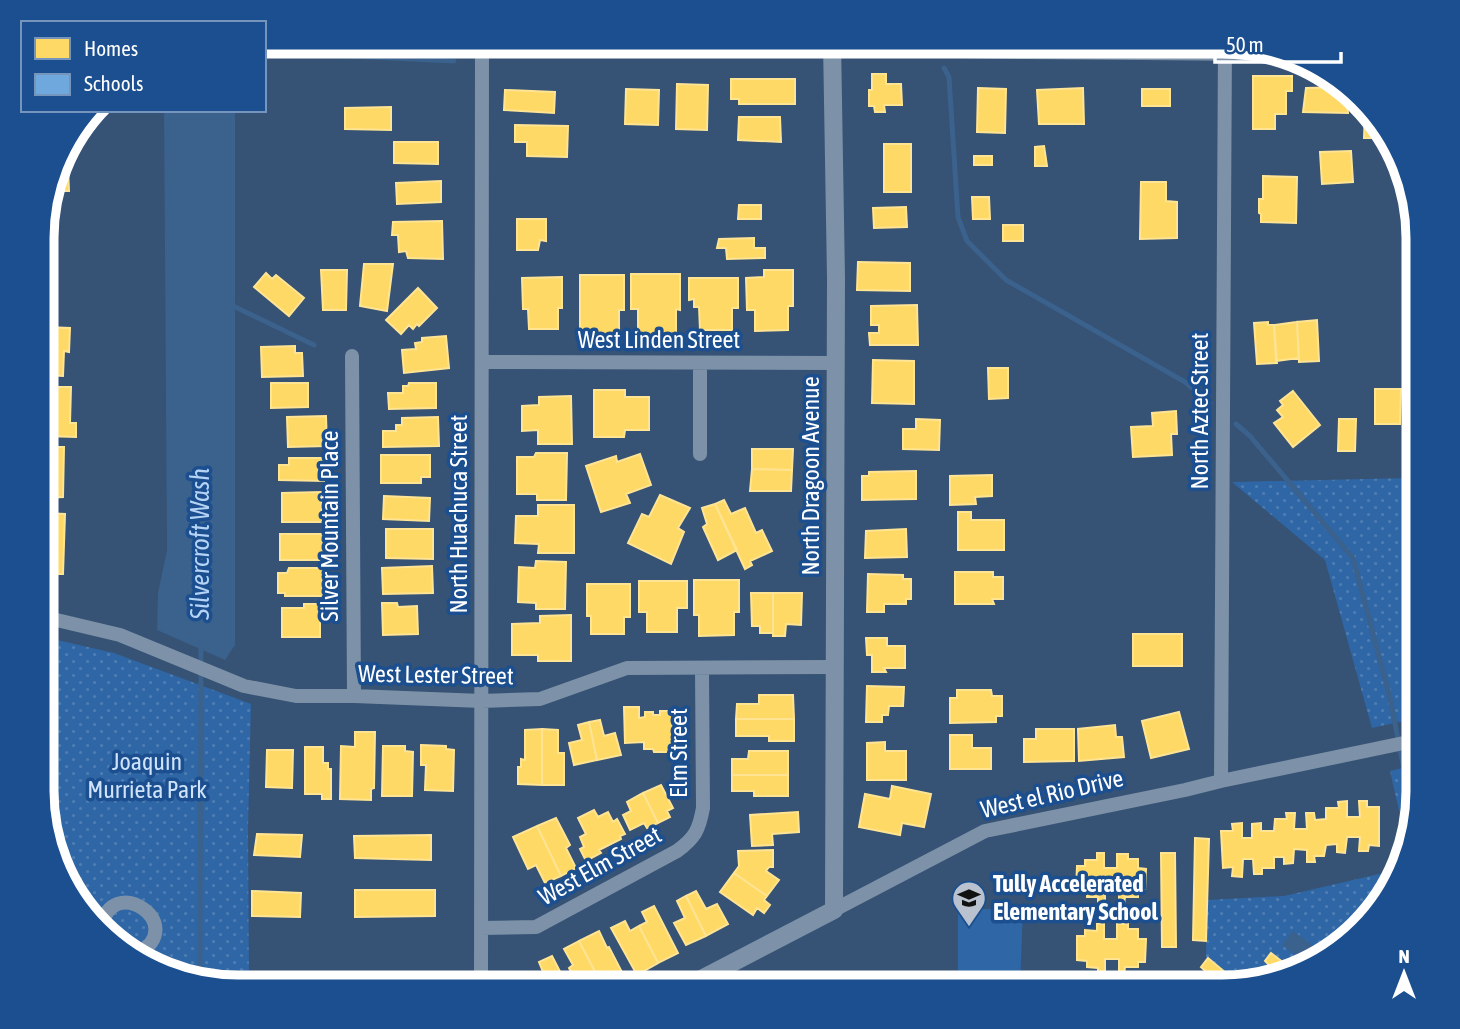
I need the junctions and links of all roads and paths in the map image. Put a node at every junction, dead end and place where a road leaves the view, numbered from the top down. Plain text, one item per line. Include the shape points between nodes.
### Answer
1 (482, 54) edge
2 (832, 55) edge
3 (1225, 55) edge
4 (352, 356) dead end
5 (482, 362) junction
6 (700, 363) junction
7 (836, 363) junction
8 (700, 454) dead end
9 (55, 620) edge
10 (835, 667) junction
11 (702, 669) junction
12 (354, 696) junction
13 (482, 701) junction
14 (1405, 743) edge
15 (1221, 781) junction
16 (695, 836) joint
17 (834, 910) junction
18 (105, 918) edge
19 (481, 928) junction
20 (145, 949) edge
21 (481, 974) edge
22 (710, 974) edge

1 - 5 street, North Huachuca Street
2 - 7 street, North Dragoon Avenue
3 - 15 street, North Aztec Street
4 - 12 street, Silver Mountain Place
5 - 6 street, West Linden Street
5 - 13 street, North Huachuca Street
6 - 7 street, West Linden Street
6 - 8 street
7 - 10 street, North Dragoon Avenue
9 - 12 street, West Lester Street via 120,635 244,686 296,696
10 - 11 street, West Lester Street
10 - 17 street, North Dragoon Avenue
11 - 13 street, West Lester Street via 627,668 540,699
11 - 16 street, Elm Street via 703,808
12 - 13 street, West Lester Street
13 - 19 street, North Huachuca Street
14 - 15 street, West el Rio Drive
15 - 17 street, West el Rio Drive via 985,831
16 - 19 street, West Elm Street via 677,851 536,927
17 - 22 street, West el Rio Drive
18 - 20 street via 111,908 127,902 145,908 155,933
19 - 21 street, North Huachuca Street

